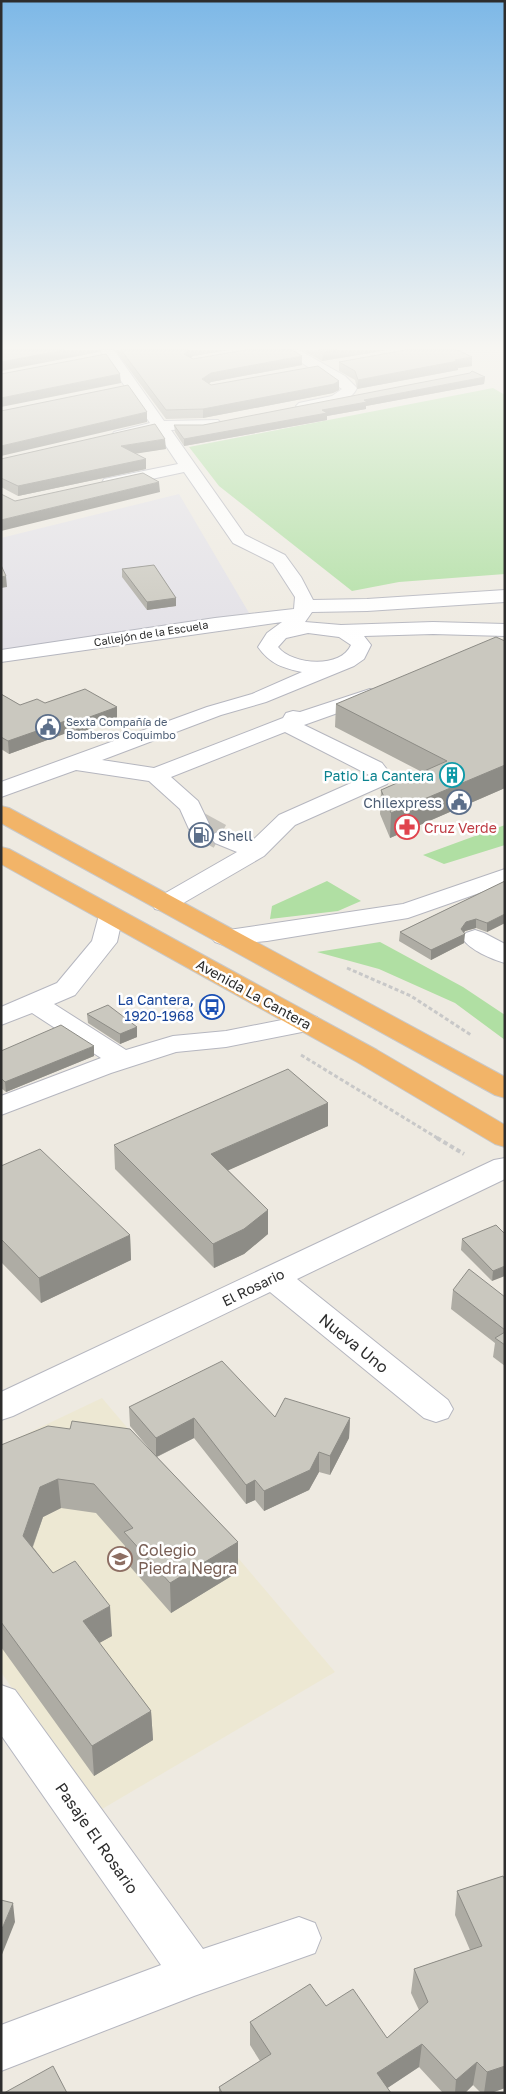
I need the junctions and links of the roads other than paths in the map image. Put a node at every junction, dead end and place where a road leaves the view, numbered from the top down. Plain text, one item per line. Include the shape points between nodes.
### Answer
1 (174, 448) edge
2 (187, 467) junction
3 (91, 487) edge
4 (505, 596) edge
5 (303, 610) junction
6 (331, 629) junction
7 (471, 629) junction
8 (502, 631) edge
9 (282, 632) junction
10 (270, 652) junction
11 (1, 656) edge
12 (347, 660) junction
13 (389, 689) edge
14 (259, 698) junction
15 (214, 711) junction
16 (293, 722) junction
17 (74, 763) junction
18 (156, 775) junction
19 (1, 790) edge
20 (1, 813) edge
21 (197, 824) tunnel mouth
22 (223, 838) tunnel mouth
23 (256, 851) junction
24 (1, 854) edge
25 (505, 876) edge
26 (164, 904) junction
27 (408, 911) junction
28 (111, 915) junction
29 (443, 920) edge
30 (224, 937) junction
31 (475, 938) dead end
32 (505, 955) edge
33 (34, 1003) junction
34 (1, 1017) edge
35 (307, 1024) junction
36 (123, 1060) junction
37 (505, 1089) edge
38 (1, 1106) edge
39 (505, 1138) edge
40 (505, 1168) edge
41 (273, 1278) junction
42 (1, 1407) edge
43 (436, 1409) dead end
44 (1, 1702) edge
45 (299, 1938) dead end
46 (194, 1974) junction
47 (1, 2048) edge

1 - 2 street
2 - 3 street
2 - 5 street via 239,539 279,559 304,597
4 - 5 street, Callejón de la Escuela
5 - 6 street
5 - 9 street
5 - 11 street, Callejón de la Escuela
6 - 7 street
6 - 9 street via 308,627
6 - 12 street via 350,634 361,645 361,651
7 - 8 street
7 - 12 street via 418,638
9 - 10 street via 269,642
10 - 12 street via 298,665 322,666
10 - 15 street via 271,667 263,681 246,695
12 - 14 street
13 - 16 street
14 - 15 street
14 - 16 street
15 - 17 street
16 - 18 street
16 - 23 street via 374,768 381,776 375,782 287,820
17 - 18 street
17 - 19 street
18 - 21 street via 190,806
20 - 26 highway
22 - 23 street
23 - 26 street
24 - 28 highway, Avenida La Cantera
25 - 27 street
26 - 30 highway
27 - 29 street
27 - 30 street
28 - 33 street via 104,942 66,989
28 - 35 highway, Avenida La Cantera
30 - 37 highway
31 - 32 street
33 - 34 street
33 - 36 street
35 - 36 street via 226,1039 173,1044
35 - 39 highway, Avenida La Cantera
36 - 38 street
40 - 41 street, El Rosario
41 - 42 street, El Rosario
41 - 43 street, Nueva Uno
44 - 46 street, Pasaje El Rosario
45 - 46 street
46 - 47 street

